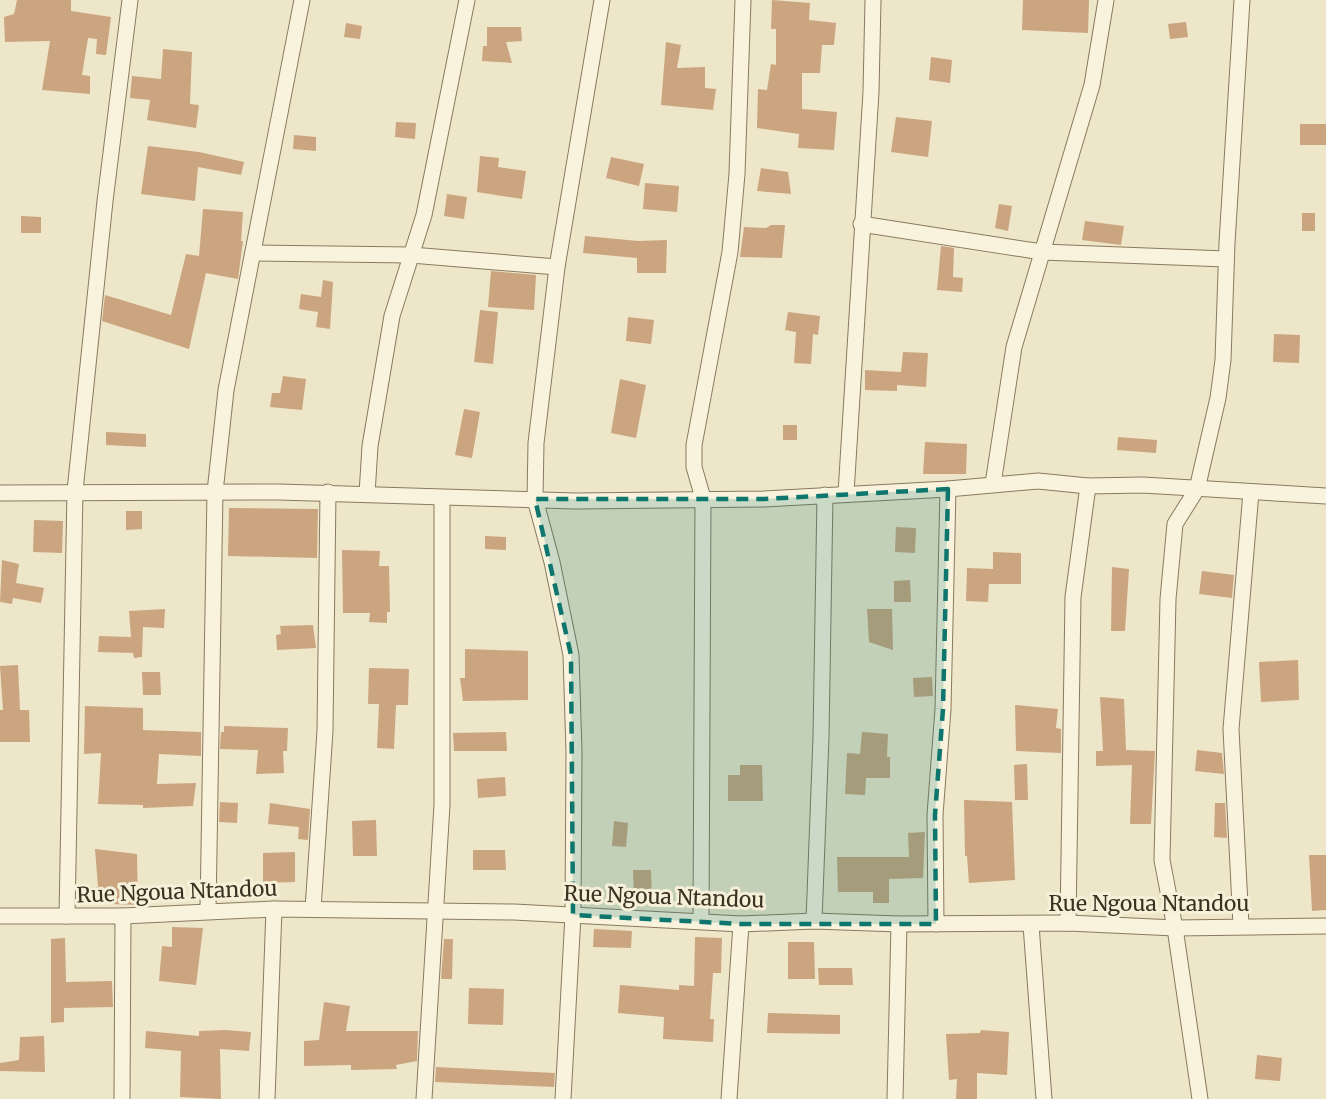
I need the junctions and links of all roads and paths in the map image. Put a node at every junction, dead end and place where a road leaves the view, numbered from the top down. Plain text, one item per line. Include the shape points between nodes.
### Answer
1 (130, 0) edge
2 (302, 0) edge
3 (468, 0) edge
4 (602, 0) edge
5 (743, 0) edge
6 (873, 0) edge
7 (1106, 0) edge
8 (1242, 0) edge
9 (861, 224) junction
10 (1042, 252) junction
11 (253, 254) junction
12 (411, 255) junction
13 (1226, 259) junction
14 (557, 267) junction
15 (993, 484) junction
16 (1088, 486) junction
17 (948, 489) junction
18 (1197, 489) junction
19 (75, 491) junction
20 (215, 492) junction
21 (328, 492) junction
22 (1251, 492) junction
23 (0, 493) edge
24 (846, 493) junction
25 (367, 494) junction
26 (825, 495) junction
27 (1326, 496) edge
28 (442, 498) junction
29 (702, 498) junction
30 (535, 499) junction
31 (274, 909) junction
32 (314, 909) junction
33 (208, 910) junction
34 (437, 911) junction
35 (573, 915) junction
36 (0, 916) edge
37 (67, 916) junction
38 (123, 916) junction
39 (701, 920) junction
40 (814, 921) junction
41 (1068, 923) junction
42 (741, 924) junction
43 (899, 924) junction
44 (936, 924) junction
45 (1031, 925) junction
46 (1241, 925) junction
47 (1326, 926) edge
48 (1175, 928) junction
49 (122, 1099) edge
50 (267, 1099) edge
51 (424, 1099) edge
52 (563, 1099) edge
53 (729, 1099) edge
54 (894, 1099) edge
55 (1044, 1099) edge
56 (1200, 1099) edge

1 - 19 street
2 - 11 street
3 - 12 street via 436,163
4 - 14 street
5 - 29 street via 730,252 693,445
6 - 9 street
7 - 10 street via 1092,85
8 - 13 street
9 - 10 street
9 - 24 street
10 - 13 street
10 - 15 street via 1014,347
11 - 12 street
11 - 20 street via 226,390
12 - 14 street
12 - 25 street via 392,316 382,367
13 - 18 street via 1223,360
14 - 30 street via 537,423
15 - 16 street via 1038,481
15 - 17 street
16 - 18 street
16 - 41 street via 1073,597
17 - 24 street
17 - 44 street via 943,709 935,815
18 - 22 street
18 - 48 street via 1175,524 1168,599 1162,860
19 - 20 street
19 - 23 street
19 - 37 street
20 - 21 street
20 - 33 street
21 - 25 street
21 - 32 street via 325,731
22 - 27 street
22 - 46 street via 1231,729
24 - 26 street
25 - 28 street
26 - 29 street
26 - 40 street
28 - 30 street
28 - 34 street via 443,752
29 - 30 street
29 - 39 street
30 - 35 street via 571,655
31 - 32 street, Rue Ngoua Ntandou
31 - 33 street, Rue Ngoua Ntandou
31 - 50 street
32 - 34 street, Rue Ngoua Ntandou
33 - 38 street, Rue Ngoua Ntandou
34 - 35 street, Rue Ngoua Ntandou
34 - 51 street
35 - 39 street, Rue Ngoua Ntandou
35 - 52 street
36 - 37 street, Rue Ngoua Ntandou
37 - 38 street, Rue Ngoua Ntandou
38 - 49 street
39 - 42 street, Rue Ngoua Ntandou
40 - 42 street, Rue Ngoua Ntandou
40 - 43 street, Rue Ngoua Ntandou
41 - 45 street, Rue Ngoua Ntandou
41 - 48 street, Rue Ngoua Ntandou
42 - 53 street
43 - 44 street, Rue Ngoua Ntandou
43 - 54 street
44 - 45 street, Rue Ngoua Ntandou
45 - 55 street
46 - 47 street, Rue Ngoua Ntandou
46 - 48 street, Rue Ngoua Ntandou
48 - 56 street

